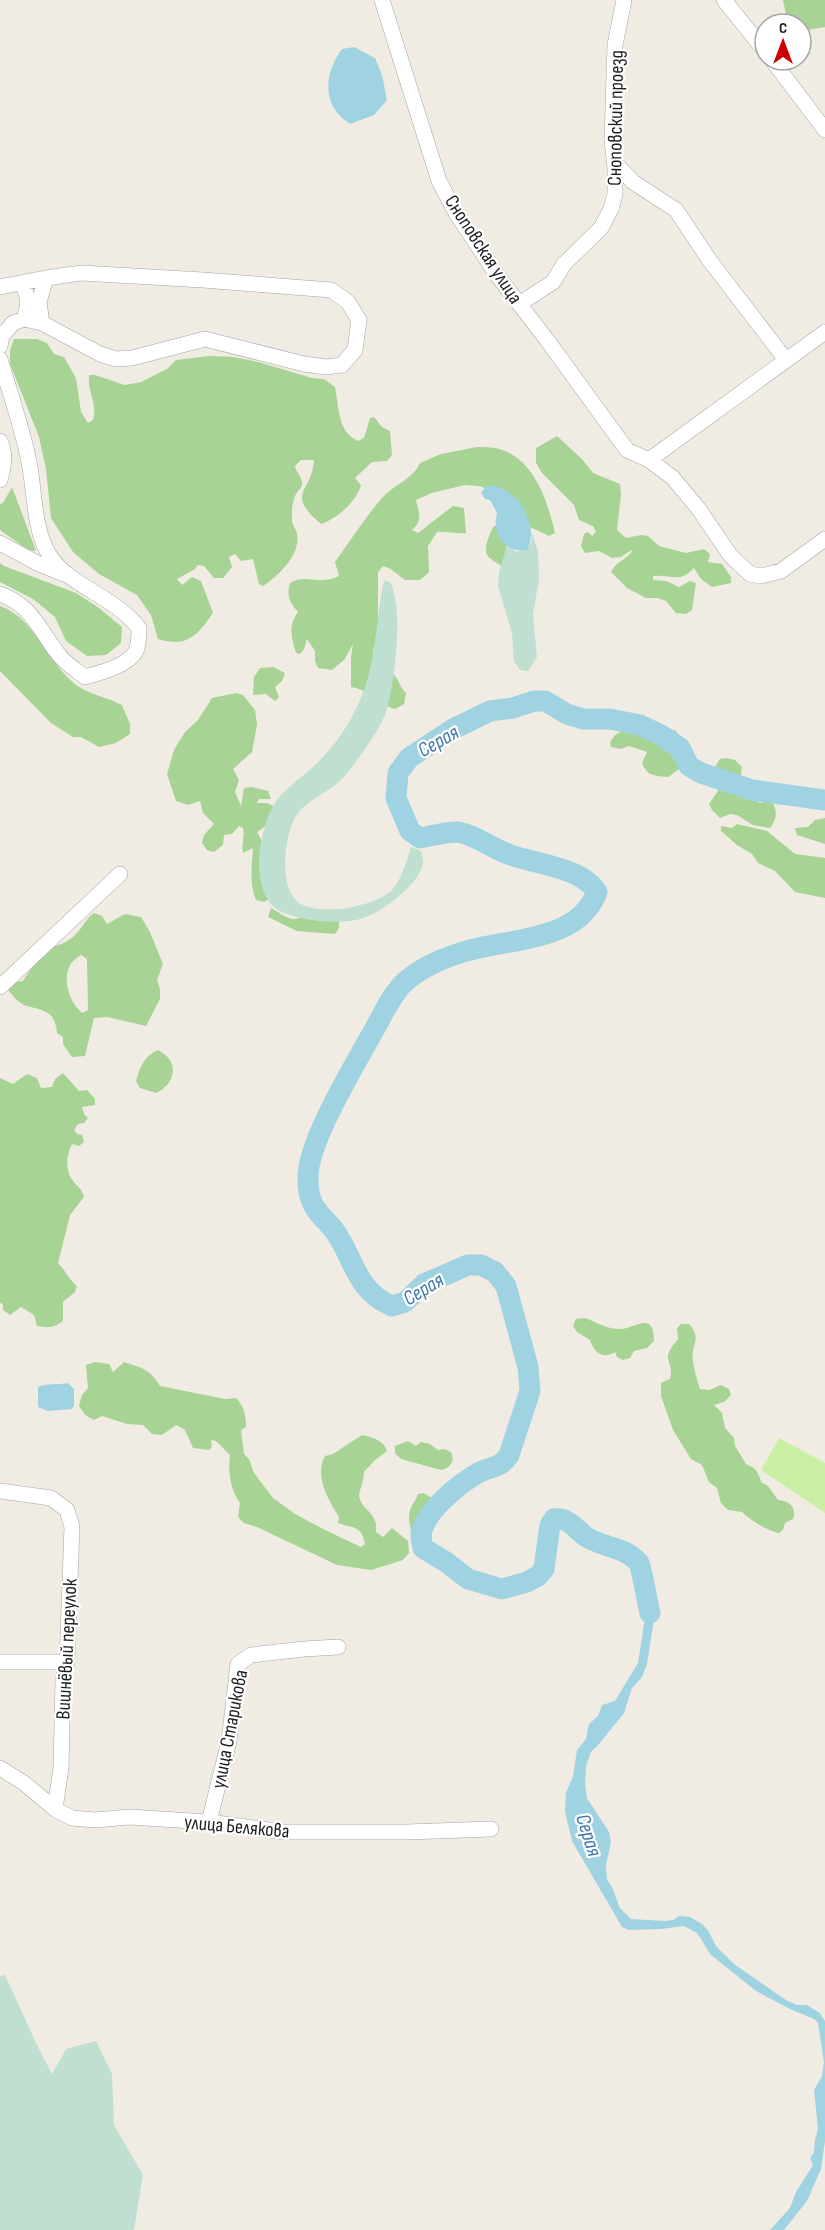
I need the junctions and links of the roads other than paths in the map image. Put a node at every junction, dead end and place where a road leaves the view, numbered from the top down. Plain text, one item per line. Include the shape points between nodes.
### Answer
1 (382, 0) edge
2 (624, 0) edge
3 (723, 0) edge
4 (753, 36) edge
5 (781, 72) edge
6 (825, 130) edge
7 (615, 163) junction
8 (46, 278) junction
9 (22, 284) junction
10 (0, 287) edge
11 (519, 304) junction
12 (24, 319) junction
13 (42, 323) junction
14 (825, 332) edge
15 (0, 346) edge
16 (0, 359) edge
17 (786, 360) junction
18 (0, 441) edge
19 (649, 460) junction
20 (0, 480) edge
21 (825, 539) edge
22 (0, 543) edge
23 (67, 575) junction
24 (0, 594) edge
25 (120, 874) dead end
26 (0, 987) edge
27 (0, 1491) edge
28 (338, 1647) dead end
29 (0, 1662) edge
30 (67, 1662) junction
31 (0, 1768) edge
32 (56, 1809) junction
33 (209, 1822) junction
34 (491, 1829) dead end

1 - 11 street, Сноповская улица via 439,181 456,213
2 - 7 street, Сноповский проезд via 615,45
3 - 4 street
5 - 6 street
7 - 11 street, Сноповский проезд via 615,194 601,228 564,264 553,282
7 - 17 street via 633,182 676,210
8 - 9 street
8 - 13 street via 39,302
8 - 13 street via 81,273 331,290 348,302 359,320 358,339 349,358 334,366 304,364 205,339 116,359
9 - 10 street
9 - 12 street via 29,306
11 - 19 street, Сноповская улица via 627,450
12 - 13 street
12 - 15 street via 13,323 2,336
14 - 17 street
16 - 23 street via 28,461 40,531 50,556
17 - 19 street
18 - 20 street via 4,457
19 - 21 street, Сноповская улица via 672,477 729,555 750,574 761,576 781,571
22 - 23 street
23 - 24 street via 120,608 139,628 135,654 117,667 85,677 60,657 23,606
25 - 26 street
27 - 30 street, Вишнёвый переулок via 51,1498 67,1510 72,1527
28 - 33 street, улица Старикова via 251,1655 238,1664 229,1741
29 - 30 street
30 - 32 street, Вишнёвый переулок
31 - 32 street, улица Белякова
32 - 33 street, улица Белякова via 72,1818 95,1820 129,1817
33 - 34 street, улица Белякова via 284,1832

